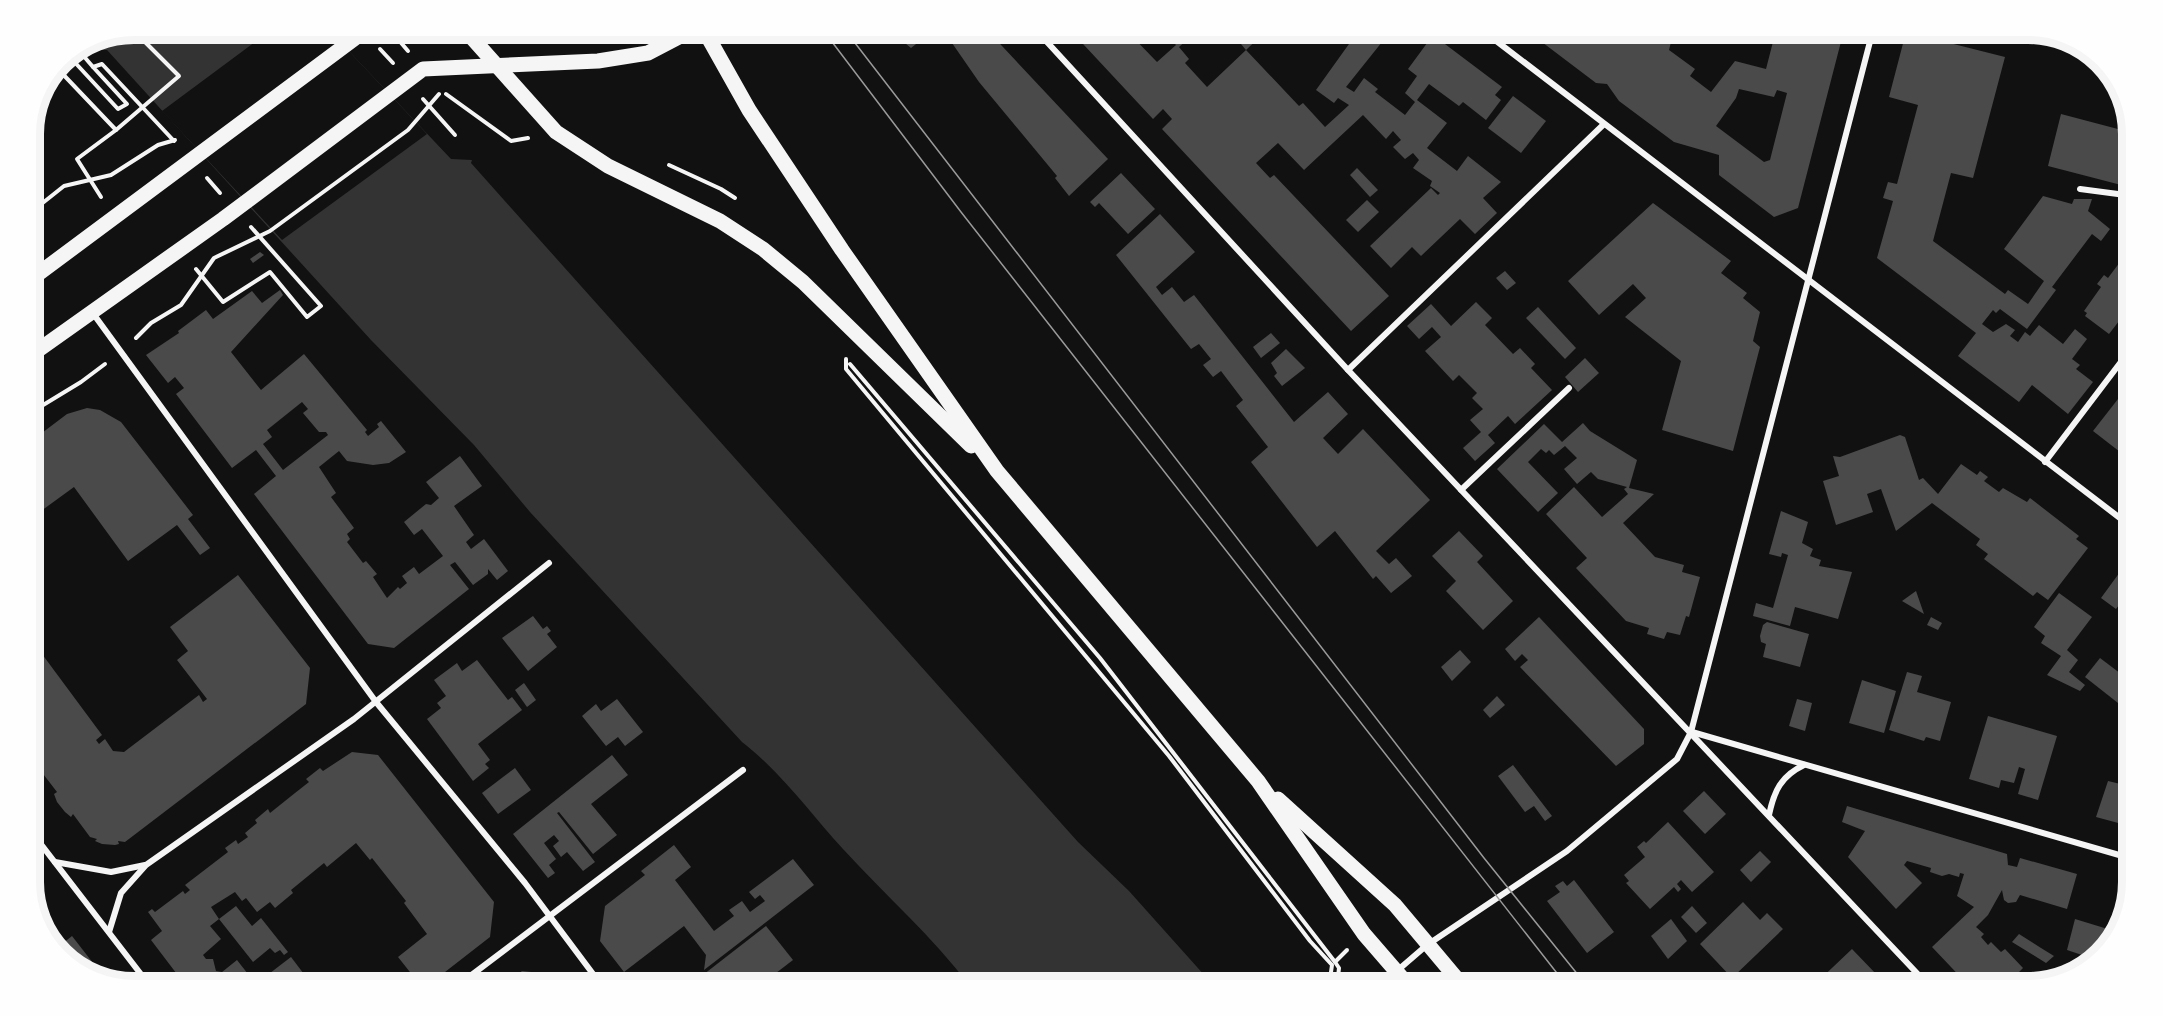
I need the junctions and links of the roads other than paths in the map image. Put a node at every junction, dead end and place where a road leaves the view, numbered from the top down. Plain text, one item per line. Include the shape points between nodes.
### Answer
1 (353, 40) edge
2 (474, 40) edge
3 (673, 40) edge
4 (710, 40) edge
5 (1045, 40) edge
6 (1495, 40) edge
7 (1870, 40) edge
8 (496, 65) junction
9 (1603, 125) junction
10 (2080, 189) dead end
11 (2122, 195) edge
12 (41, 272) edge
13 (1809, 282) junction
14 (92, 312) junction
15 (41, 348) edge
16 (2122, 361) edge
17 (1348, 370) junction
18 (1569, 388) dead end
19 (2046, 462) junction
20 (997, 471) junction
21 (1461, 490) junction
22 (2122, 520) edge
23 (549, 563) dead end
24 (376, 702) junction
25 (1691, 732) junction
26 (1805, 764) junction
27 (743, 770) dead end
28 (1258, 781) junction
29 (1769, 815) junction
30 (41, 844) edge
31 (2122, 856) edge
32 (55, 862) junction
33 (146, 865) junction
34 (549, 915) junction
35 (109, 932) junction
36 (1427, 945) junction
37 (1396, 971) junction
38 (142, 976) edge
39 (470, 976) edge
40 (595, 976) edge
41 (1400, 976) edge
42 (1454, 976) edge
43 (1920, 976) edge

1 - 12 main road
2 - 8 main road
3 - 8 main road via 648,53 627,57 564,65
4 - 20 main road via 755,119 842,250
5 - 17 street
6 - 9 street
7 - 13 street
8 - 14 main road via 423,69
8 - 20 main road via 556,132 575,147 720,220 763,249 803,282
9 - 13 street
9 - 17 street
10 - 11 street
13 - 19 street
13 - 25 street
14 - 15 main road
14 - 24 street
16 - 19 street
17 - 21 street
18 - 21 street
19 - 22 street
20 - 28 main road
21 - 25 street
23 - 24 street
24 - 33 street
24 - 34 street
25 - 26 street
25 - 29 street
25 - 36 street via 1677,759 1567,851
26 - 29 street via 1789,772 1779,784
26 - 31 street
27 - 34 street
28 - 36 main road via 1395,905
28 - 37 main road via 1364,934
29 - 43 street
30 - 32 street
32 - 33 street via 111,872
32 - 35 street
33 - 35 street via 121,893
34 - 39 street
34 - 40 street
35 - 38 street
36 - 37 street
36 - 42 main road
37 - 41 main road

